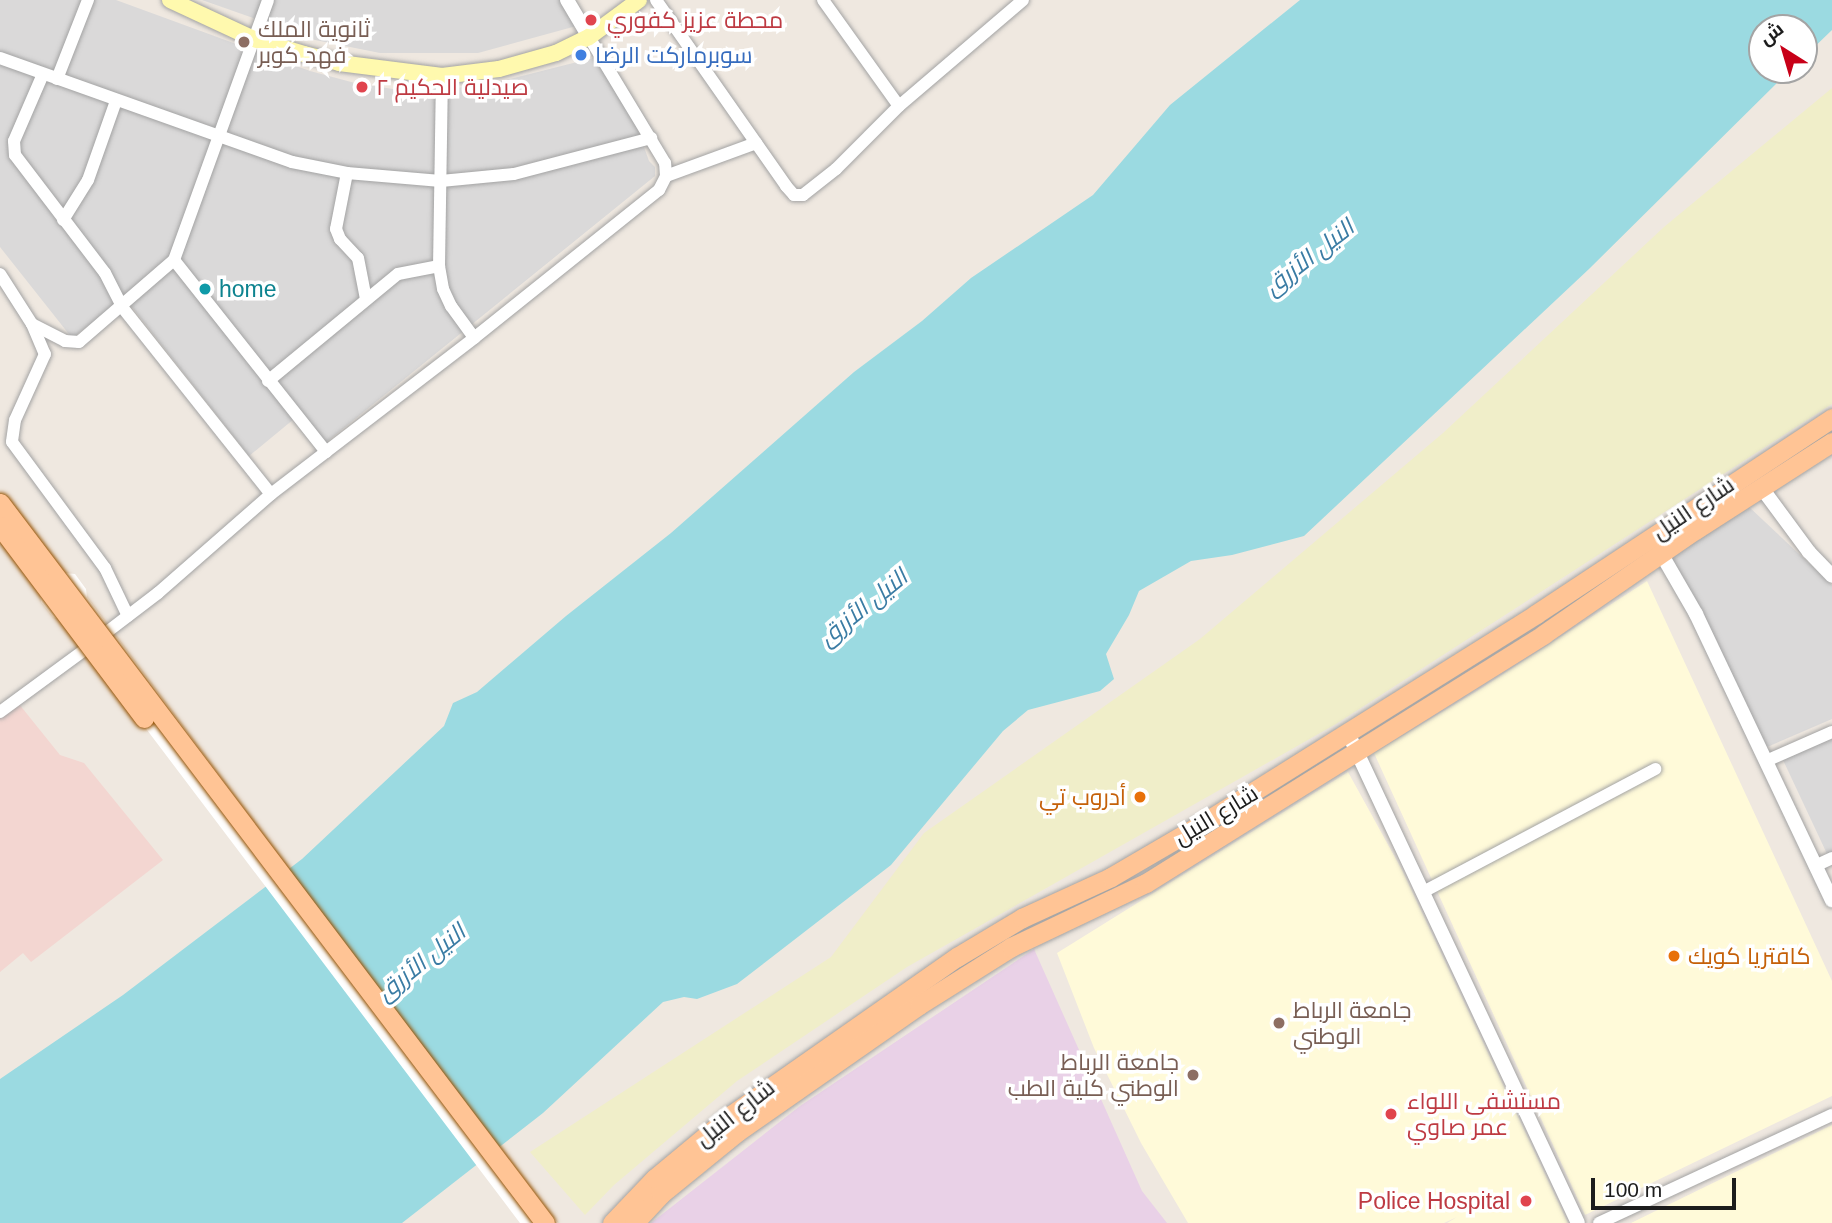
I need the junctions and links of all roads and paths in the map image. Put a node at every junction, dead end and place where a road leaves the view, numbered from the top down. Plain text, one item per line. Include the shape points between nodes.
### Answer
1 (88, 0) edge
2 (170, 0) edge
3 (268, 0) edge
4 (567, 0) edge
5 (639, 0) edge
6 (656, 0) edge
7 (823, 0) edge
8 (1023, 0) edge
9 (589, 37) junction
10 (254, 39) junction
11 (0, 58) edge
12 (43, 74) junction
13 (442, 76) junction
14 (57, 79) junction
15 (116, 101) junction
16 (899, 106) junction
17 (221, 138) junction
18 (651, 138) junction
19 (756, 143) junction
20 (347, 173) junction
21 (666, 176) junction
22 (441, 181) junction
23 (64, 220) junction
24 (174, 260) junction
25 (439, 266) junction
26 (0, 274) edge
27 (366, 299) junction
28 (122, 307) junction
29 (32, 324) junction
30 (474, 338) junction
31 (268, 381) junction
32 (1832, 418) edge
33 (1832, 442) edge
34 (326, 452) junction
35 (1761, 487) junction
36 (271, 494) junction
37 (0, 503) edge
38 (0, 526) edge
39 (1662, 555) junction
40 (1832, 576) edge
41 (128, 616) junction
42 (107, 632) dead end
43 (83, 651) dead end
44 (0, 712) edge
45 (1832, 732) edge
46 (1348, 733) junction
47 (1357, 751) junction
48 (1766, 761) junction
49 (1655, 769) dead end
50 (1832, 858) edge
51 (1815, 866) junction
52 (1423, 892) junction
53 (1832, 900) edge
54 (1832, 1115) edge
55 (531, 1223) edge
56 (545, 1223) edge
57 (612, 1223) edge
58 (634, 1223) edge
59 (1578, 1223) edge
60 (1599, 1223) edge

1 - 14 street
2 - 10 main road
3 - 10 street
4 - 9 street
5 - 9 main road
6 - 19 street
7 - 16 street
8 - 16 street
9 - 13 main road via 519,65
9 - 18 street
10 - 13 main road via 339,62
10 - 17 street
11 - 12 street
12 - 14 street
12 - 23 street via 12,148
13 - 22 street
14 - 15 street
15 - 17 street
15 - 23 street via 88,180
16 - 19 street via 803,195 794,195
17 - 20 street via 292,162
17 - 24 street
18 - 21 street
18 - 22 street via 514,174
19 - 21 street
20 - 22 street
20 - 27 street via 336,229 358,258
21 - 30 street via 645,204
22 - 25 street
23 - 28 street via 105,272
24 - 28 street
24 - 31 street
25 - 27 street via 398,274
25 - 30 street via 451,306
26 - 29 street
27 - 31 street
28 - 29 street via 79,342 65,341
28 - 36 street
29 - 41 street via 45,354 15,420 12,442 104,568
30 - 34 street
31 - 34 street
32 - 46 main road, شارع النيل
33 - 35 main road, شارع النيل
34 - 36 street
35 - 39 main road, شارع النيل
35 - 40 street
36 - 41 street
37 - 56 main road, bridge
38 - 55 main road, bridge
39 - 47 main road, شارع النيل
39 - 48 street via 1696,614
41 - 42 street
43 - 44 street
45 - 48 street
46 - 47 street
46 - 57 main road, شارع النيل via 1111,877 1022,918 948,963 731,1115 645,1187
47 - 52 street
47 - 58 main road, شارع النيل via 1146,883 1011,947 919,1005 737,1132 661,1194
48 - 51 street
49 - 52 street
50 - 51 street
51 - 53 street
52 - 59 street
54 - 60 street

